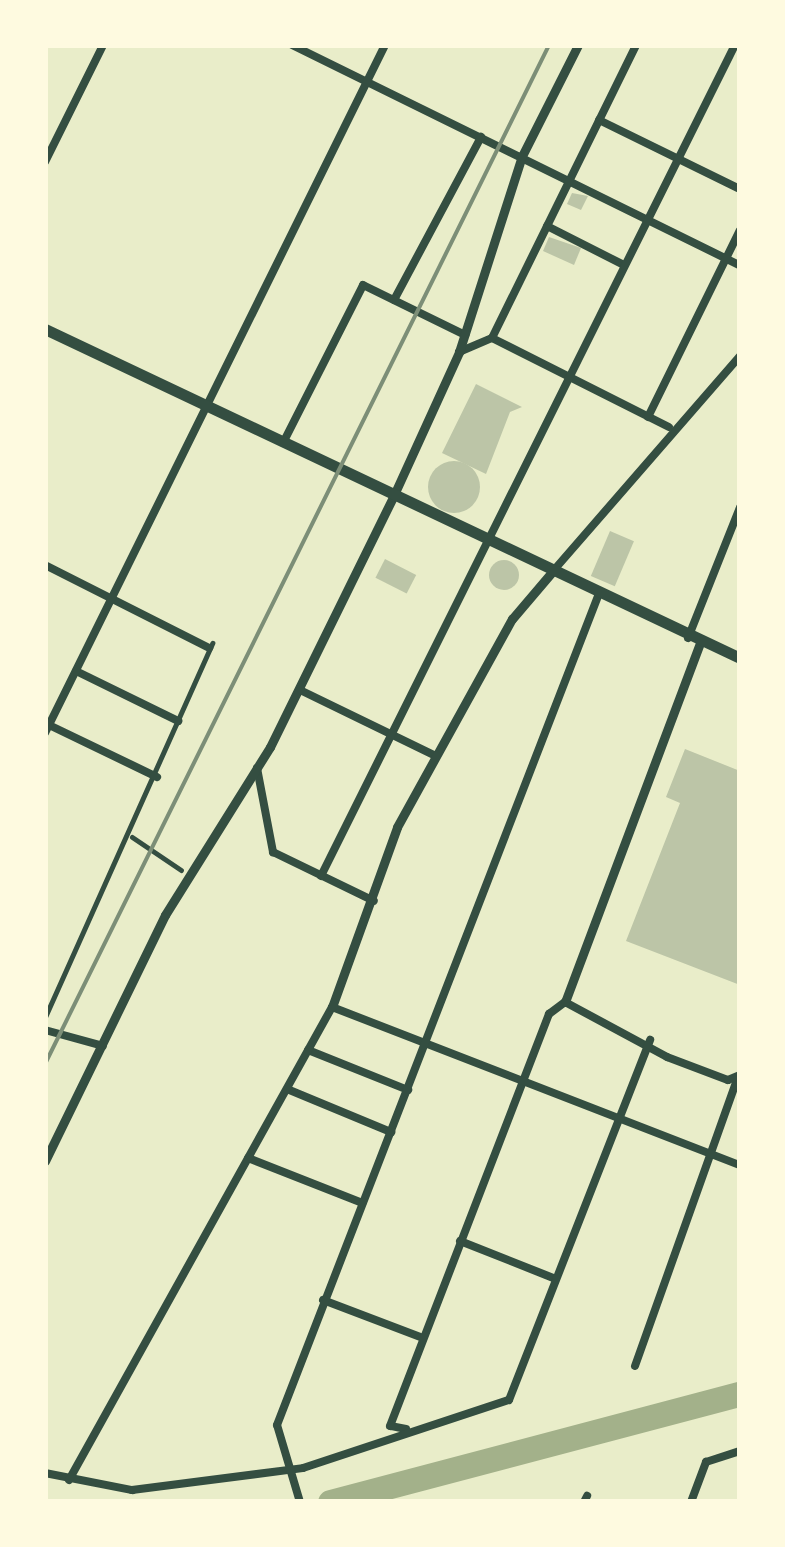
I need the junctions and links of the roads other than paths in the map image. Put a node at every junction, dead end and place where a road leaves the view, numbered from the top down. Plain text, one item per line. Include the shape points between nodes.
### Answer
1 (103, 45) edge
2 (292, 45) edge
3 (385, 45) edge
4 (578, 45) edge
5 (636, 45) edge
6 (735, 45) edge
7 (367, 82) junction
8 (599, 120) junction
9 (481, 137) junction
10 (522, 156) junction
11 (679, 160) junction
12 (45, 162) edge
13 (569, 180) junction
14 (740, 189) edge
15 (648, 218) junction
16 (548, 226) junction
17 (740, 230) edge
18 (726, 258) junction
19 (624, 265) junction
20 (740, 265) edge
21 (394, 300) junction
22 (45, 330) edge
23 (465, 336) junction
24 (492, 338) junction
25 (458, 352) junction
26 (740, 356) edge
27 (569, 378) junction
28 (204, 412) junction
29 (648, 417) junction
30 (670, 427) junction
31 (281, 446) junction
32 (394, 498) junction
33 (740, 507) edge
34 (488, 544) junction
35 (45, 565) edge
36 (552, 572) junction
37 (598, 596) junction
38 (112, 598) junction
39 (694, 641) junction
40 (210, 645) joint
41 (740, 658) edge
42 (76, 671) junction
43 (300, 690) junction
44 (178, 721) junction
45 (47, 729) edge
46 (391, 734) junction
47 (434, 754) junction
48 (257, 768) junction
49 (156, 778) junction
50 (132, 836) junction
51 (180, 870) dead end
52 (321, 876) junction
53 (374, 901) junction
54 (566, 1002) junction
55 (332, 1007) junction
56 (45, 1017) edge
57 (45, 1030) edge
58 (650, 1040) junction
59 (426, 1042) junction
60 (103, 1046) junction
61 (308, 1050) junction
62 (739, 1076) edge
63 (523, 1080) junction
64 (286, 1088) junction
65 (408, 1090) junction
66 (618, 1118) junction
67 (390, 1132) junction
68 (714, 1155) junction
69 (248, 1158) junction
70 (45, 1162) edge
71 (740, 1164) edge
72 (362, 1203) junction
73 (460, 1241) junction
74 (556, 1279) junction
75 (324, 1300) junction
76 (423, 1338) junction
77 (635, 1366) dead end
78 (406, 1429) junction
79 (740, 1451) edge
80 (286, 1464) junction
81 (45, 1472) edge
82 (69, 1480) junction
83 (300, 1502) edge
84 (691, 1502) edge

1 - 12 street
2 - 7 street
3 - 7 street
4 - 10 street
5 - 8 street
6 - 11 street
7 - 9 street
7 - 28 street
8 - 11 street
8 - 13 street
9 - 10 street
9 - 21 street
10 - 13 street
10 - 23 street
11 - 14 street
11 - 15 street
13 - 15 street
13 - 16 street
15 - 18 street
15 - 19 street
16 - 19 street
16 - 24 street
17 - 18 street
18 - 20 street
18 - 29 street
19 - 27 street
21 - 23 street
21 - 31 street via 362,285
22 - 28 main road
23 - 25 street
24 - 25 street
24 - 27 street
25 - 32 street
26 - 30 street
27 - 29 street
27 - 34 street
28 - 31 main road
28 - 38 street
29 - 30 street
30 - 36 street via 590,536
31 - 32 main road
32 - 34 main road
32 - 43 street
33 - 39 street
34 - 36 main road
34 - 46 street
35 - 38 street
36 - 37 main road
36 - 47 street via 512,620
37 - 39 main road
37 - 59 street
38 - 40 street
38 - 42 street
39 - 41 main road
39 - 54 street
40 - 44 street
42 - 44 street
42 - 45 street
43 - 46 street
43 - 48 street
44 - 49 street
45 - 49 street
46 - 47 street
46 - 52 street
47 - 53 street via 396,827
48 - 52 street via 273,852
48 - 60 street via 165,915
49 - 50 street
50 - 51 street
50 - 56 street
52 - 53 street
53 - 55 street
54 - 58 street
54 - 63 street via 550,1014
55 - 59 street
55 - 61 street
57 - 60 street
58 - 62 street via 667,1057
58 - 66 street
59 - 63 street
59 - 65 street
60 - 70 street
61 - 64 street
61 - 65 street
62 - 68 street
63 - 66 street
63 - 73 street
64 - 67 street
64 - 69 street
65 - 67 street
66 - 68 street
66 - 74 street
67 - 72 street
68 - 71 street
68 - 77 street
69 - 72 street
69 - 82 street
72 - 75 street
73 - 74 street
73 - 76 street
74 - 78 street via 509,1400
75 - 76 street
75 - 80 street via 277,1425
76 - 78 street via 390,1426
78 - 80 street via 405,1442
79 - 84 street via 706,1462
80 - 82 street via 132,1490
80 - 83 street
81 - 82 street

